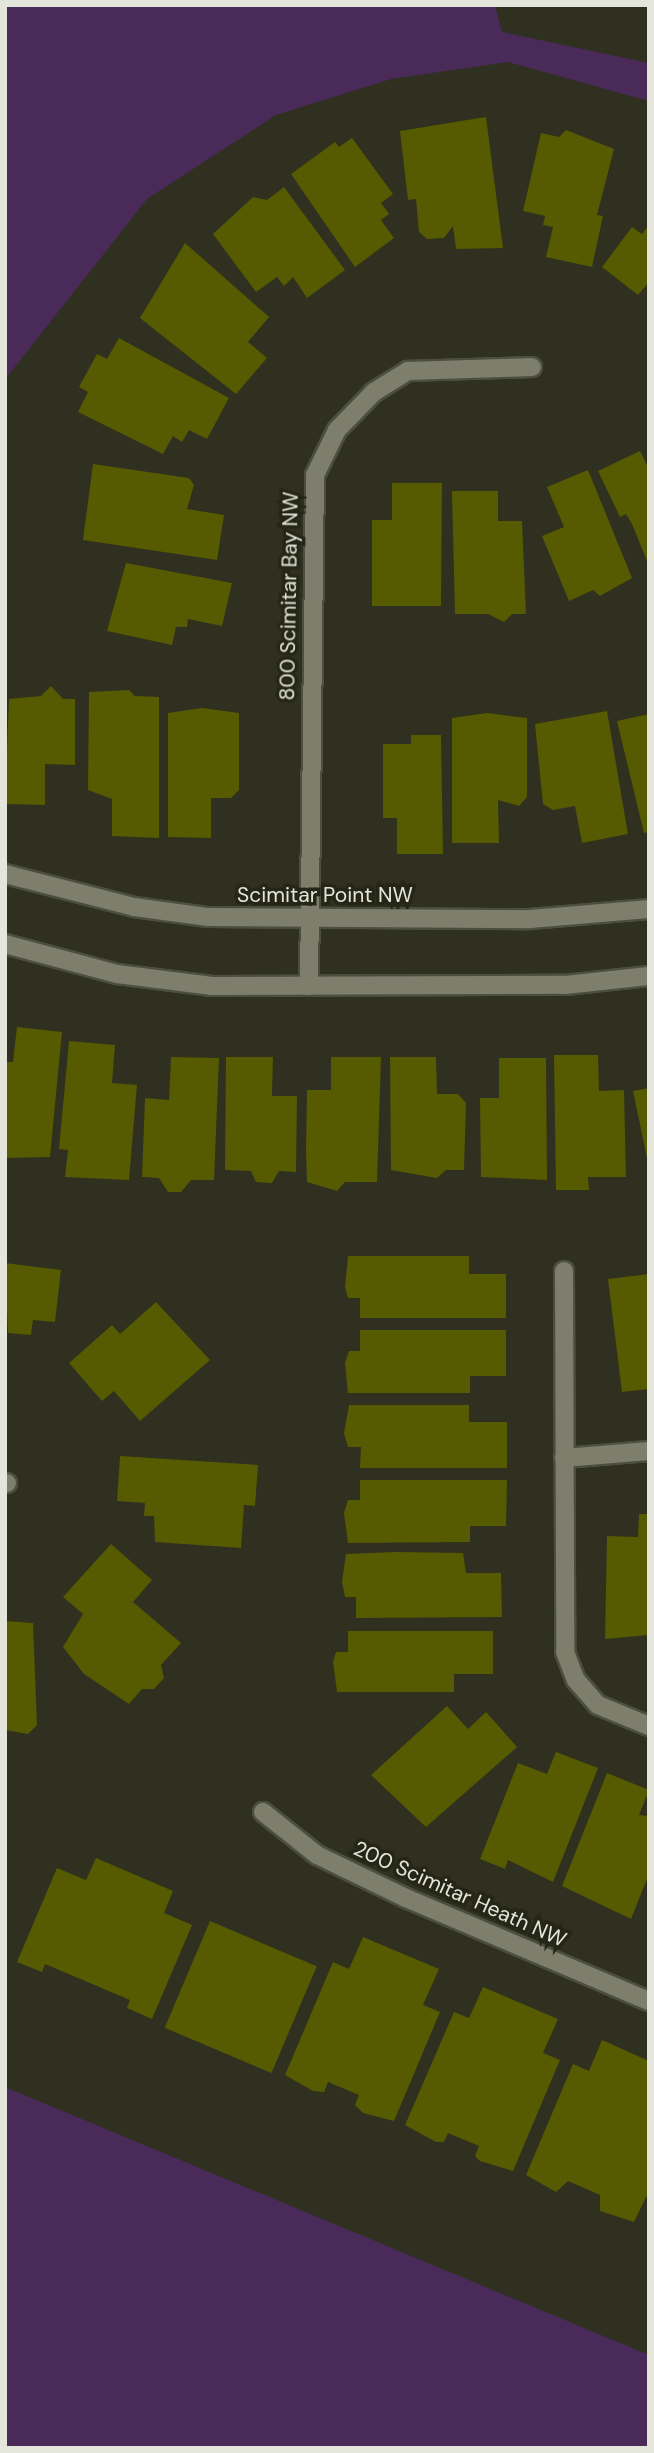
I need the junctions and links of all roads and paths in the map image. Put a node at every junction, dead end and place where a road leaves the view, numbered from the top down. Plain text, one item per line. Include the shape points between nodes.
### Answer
1 (532, 366) dead end
2 (5, 874) edge
3 (649, 909) edge
4 (309, 917) junction
5 (5, 944) edge
6 (649, 976) edge
7 (309, 986) junction
8 (564, 1272) dead end
9 (649, 1451) edge
10 (564, 1458) junction
11 (649, 1726) edge
12 (263, 1812) dead end
13 (649, 2001) edge

1 - 4 street, 800 Scimitar Bay NW via 408,371 374,392 337,430 314,475
2 - 4 street, Scimitar Point NW via 173,915
3 - 4 street, Scimitar Point NW via 530,919
4 - 7 street, 800 Scimitar Bay NW
5 - 7 street via 128,976 212,986
6 - 7 street via 565,985
8 - 10 street
9 - 10 street
10 - 11 street via 565,1652 576,1680 598,1704
12 - 13 street, 200 Scimitar Heath NW via 317,1855 384,1888

